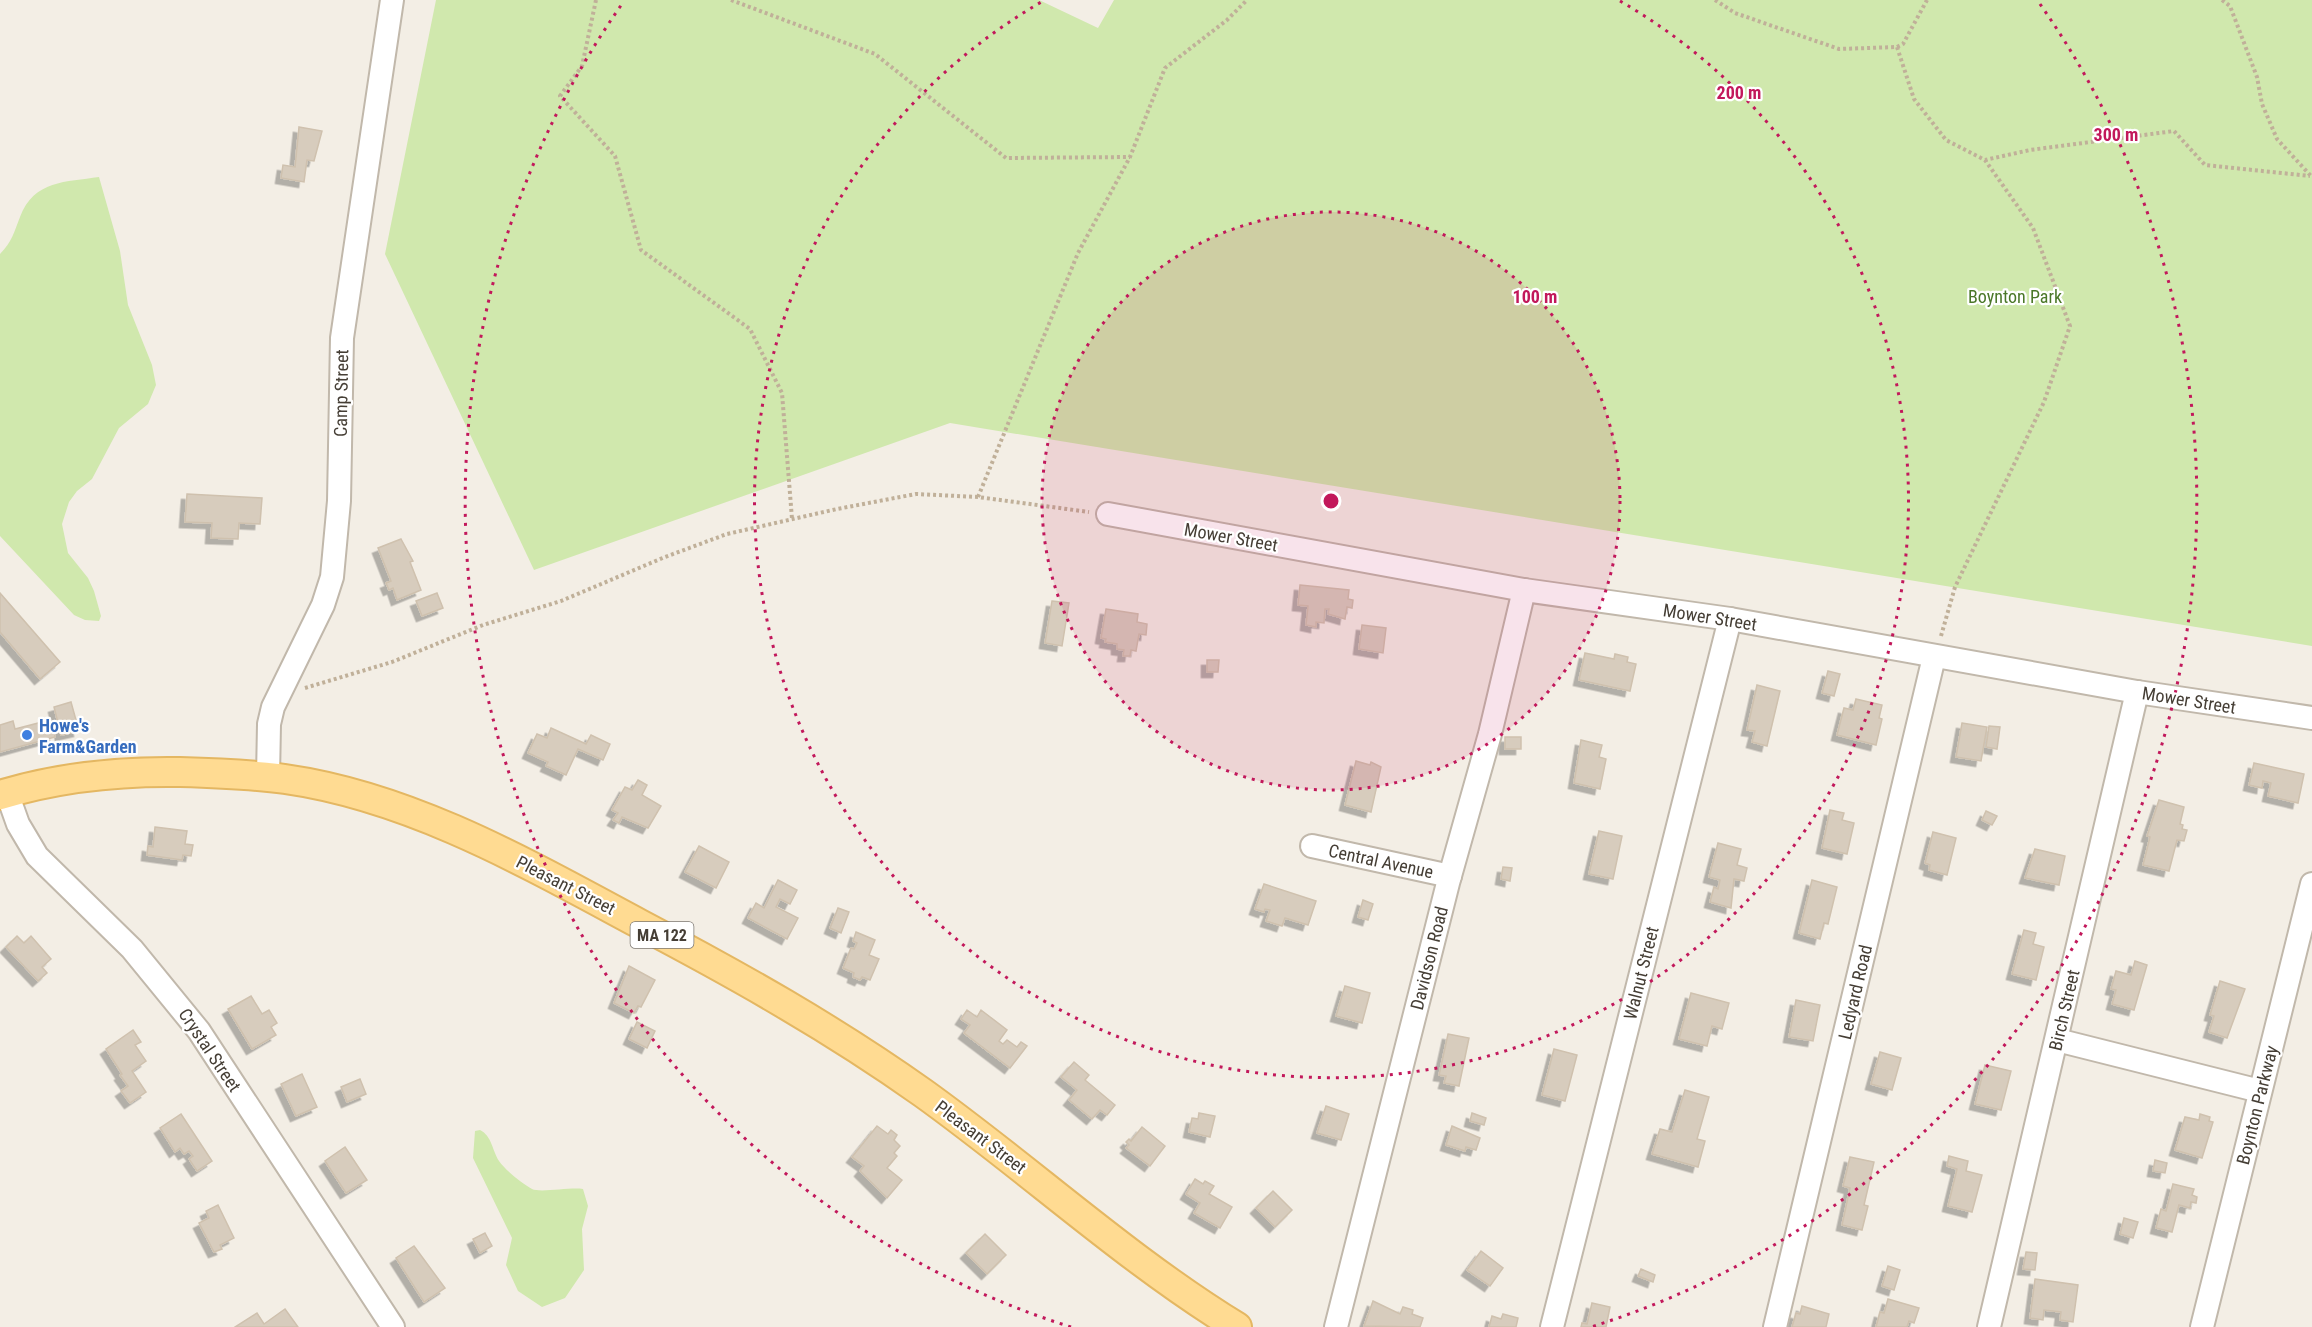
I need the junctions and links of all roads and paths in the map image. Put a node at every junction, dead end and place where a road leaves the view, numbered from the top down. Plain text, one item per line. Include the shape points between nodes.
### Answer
1 (392, 0) edge
2 (596, 0) edge
3 (731, 0) edge
4 (1247, 0) edge
5 (1715, 0) edge
6 (1927, 0) edge
7 (2222, 0) edge
8 (1897, 47) junction
9 (1130, 157) junction
10 (1985, 160) junction
11 (2311, 176) edge
12 (978, 497) junction
13 (1108, 514) joint
14 (792, 519) junction
15 (1524, 590) junction
16 (1730, 619) junction
17 (1934, 657) junction
18 (2137, 692) junction
19 (279, 694) junction
20 (2312, 718) edge
21 (268, 777) junction
22 (3, 794) edge
23 (1312, 846) dead end
24 (1450, 876) junction
25 (2312, 884) edge
26 (2057, 1040) junction
27 (2260, 1091) junction
28 (393, 1327) edge
29 (1238, 1327) edge
30 (1336, 1327) edge
31 (1552, 1327) edge
32 (1775, 1327) edge
33 (1989, 1327) edge
34 (2202, 1327) edge

1 - 19 street, Camp Street via 342,338 339,501 332,577
2 - 14 path via 582,66 561,96 615,156 641,250 750,329 782,393
3 - 9 path via 875,54 1006,158
4 - 9 path via 1165,68
5 - 8 path via 1736,13 1839,49
6 - 8 path via 1903,44
7 - 11 path via 2230,6 2277,139
8 - 10 path via 1914,99 1946,140
9 - 12 path via 1078,254
10 - 11 path via 2030,150 2174,131 2205,165
10 - 17 path via 2032,228 2070,326 2044,402 1955,587
12 - 13 path
12 - 14 path via 916,495
13 - 15 street, Mower Street
14 - 19 path via 727,534 561,601 483,625 392,662
15 - 16 street, Mower Street
15 - 24 street, Davidson Road via 1490,734
16 - 17 street, Mower Street
16 - 31 street, Walnut Street
17 - 18 street, Mower Street
17 - 32 street, Ledyard Road
18 - 20 street, Mower Street
18 - 26 street, Birch Street
19 - 21 street, Camp Street via 269,724
21 - 22 main road, Pleasant Street / MA 122 via 112,773 75,777
21 - 29 main road, Pleasant Street / MA 122 via 330,788 423,816 558,880 683,947 853,1045 1003,1152 1151,1269
22 - 28 street, Crystal Street via 37,856 132,949 200,1031
23 - 24 street, Central Avenue
24 - 30 street, Davidson Road
25 - 27 street, Boynton Parkway
26 - 27 street
26 - 33 street, Birch Street
27 - 34 street, Boynton Parkway

